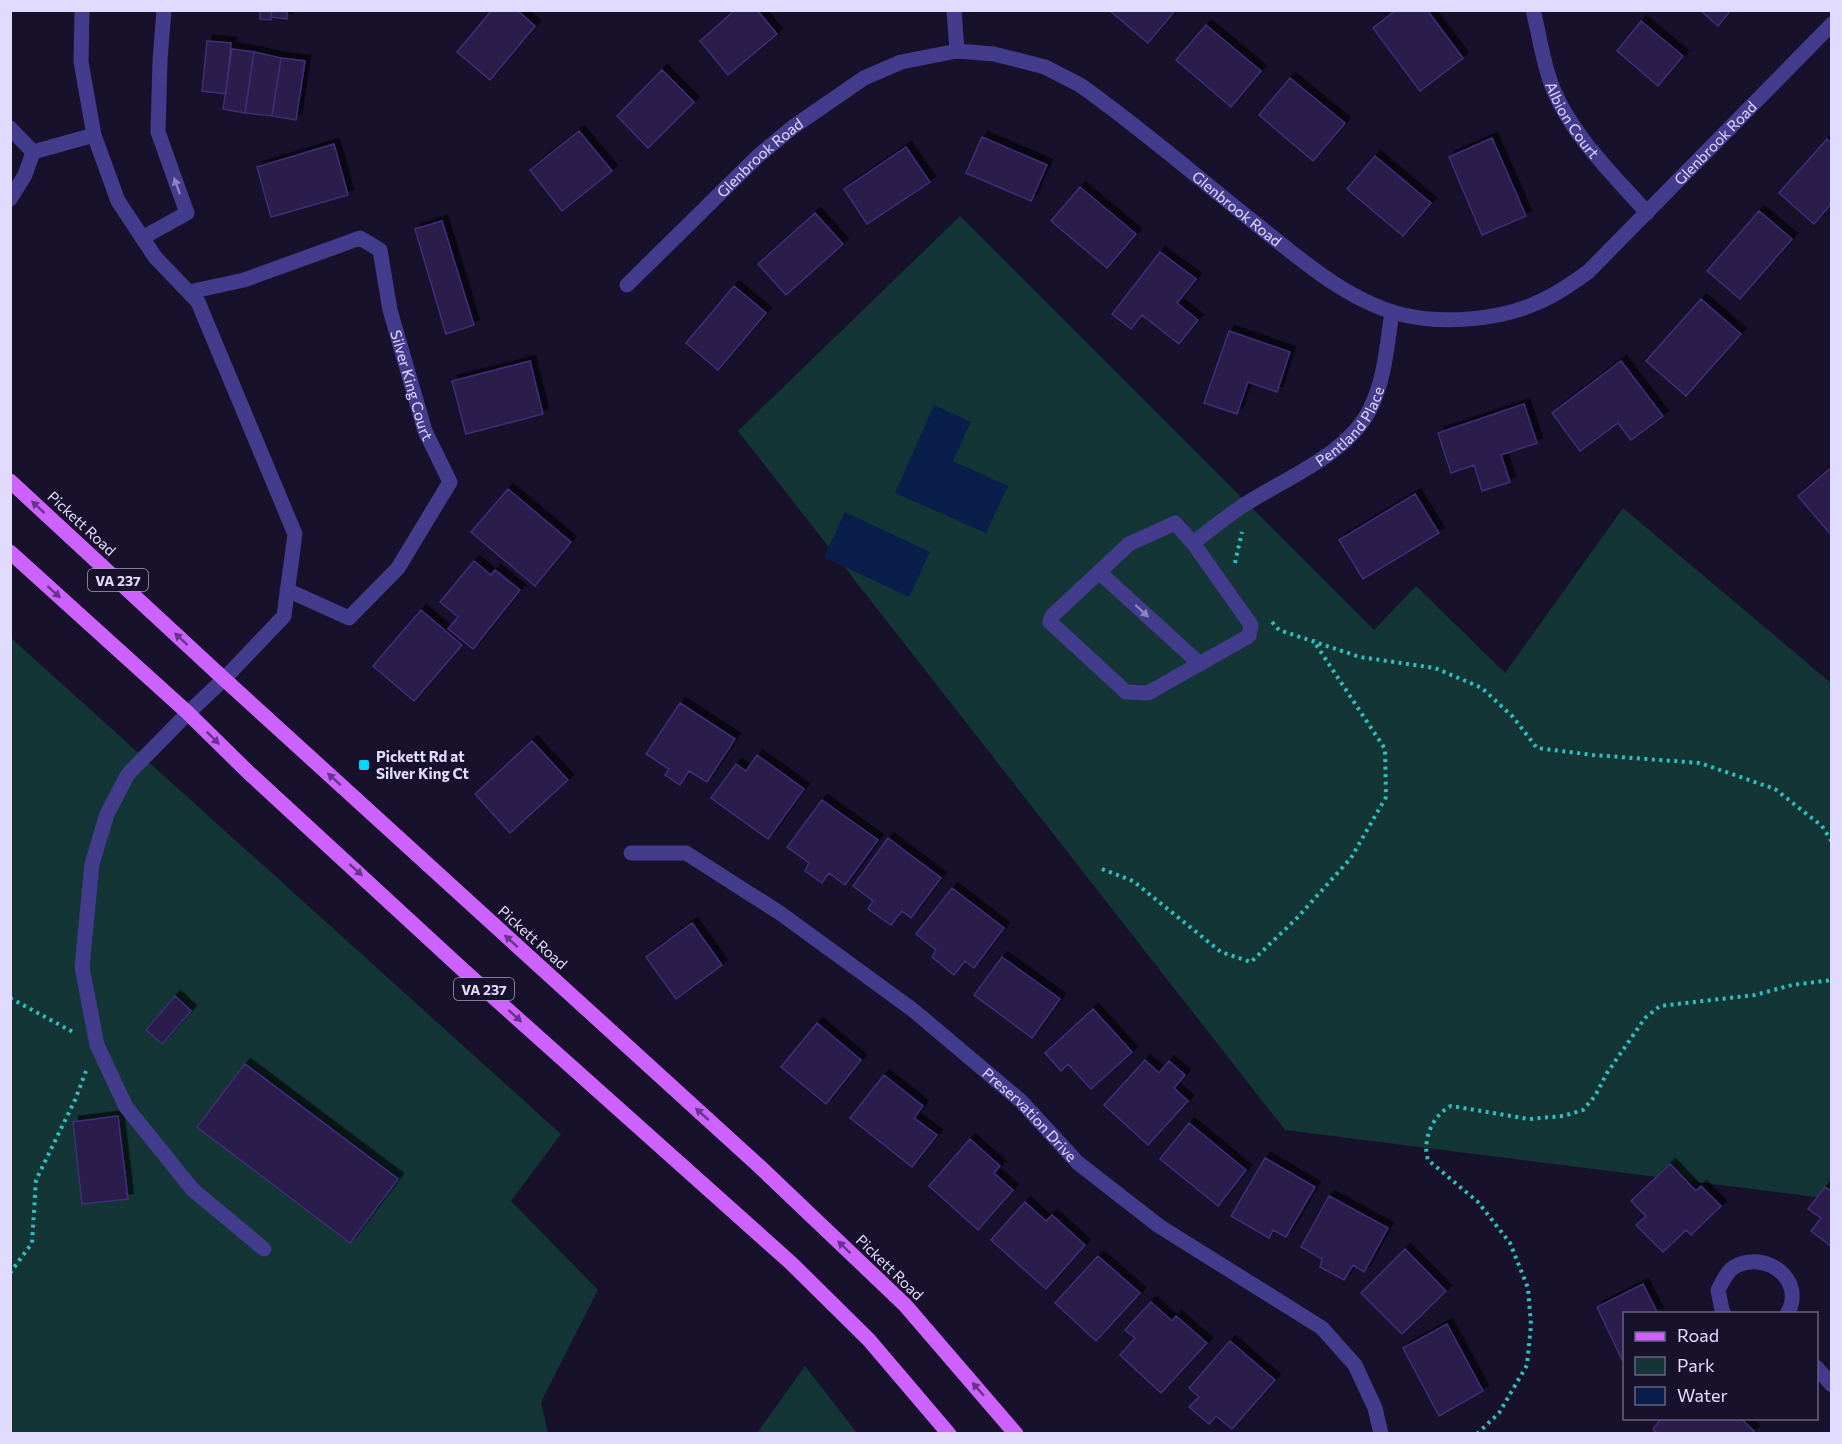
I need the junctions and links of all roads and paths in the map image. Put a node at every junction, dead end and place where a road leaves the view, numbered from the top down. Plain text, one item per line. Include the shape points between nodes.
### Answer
1 (82, 10) edge
2 (164, 10) edge
3 (954, 10) edge
4 (1533, 10) edge
5 (1832, 24) edge
6 (957, 51) junction
7 (10, 128) edge
8 (94, 135) junction
9 (33, 152) junction
10 (10, 199) edge
11 (1647, 213) junction
12 (142, 238) junction
13 (627, 285) dead end
14 (189, 292) junction
15 (1392, 312) junction
16 (10, 482) edge
17 (1250, 501) junction
18 (1193, 543) junction
19 (10, 552) edge
20 (1099, 572) junction
21 (1238, 572) dead end
22 (287, 590) junction
23 (1266, 615) dead end
24 (1312, 640) junction
25 (1200, 664) junction
26 (224, 679) junction
27 (188, 713) junction
28 (1832, 842) edge
29 (631, 854) dead end
30 (1102, 869) dead end
31 (1832, 980) edge
32 (10, 998) edge
33 (97, 1045) junction
34 (264, 1249) dead end
35 (10, 1273) edge
36 (1723, 1312) edge
37 (1788, 1312) edge
38 (1818, 1369) edge
39 (1832, 1385) edge
40 (949, 1434) edge
41 (1016, 1434) edge
42 (1381, 1434) edge
43 (1477, 1434) edge

1 - 8 street via 81,62
12 -> 2 street via 187,213 158,132
3 - 6 street
4 - 11 street, Albion Court via 1547,71 1563,110 1584,141
5 - 11 street, Glenbrook Road
6 - 13 street, Glenbrook Road via 901,62 841,92 758,156
6 - 15 street, Glenbrook Road via 994,54 1045,67 1080,85 1316,270 1357,297
7 - 9 street
8 - 9 street
8 - 12 street via 118,201
9 - 10 street via 26,175
11 - 15 street, Glenbrook Road via 1588,272 1532,306 1488,317 1455,319
12 - 14 street
14 - 22 street via 198,302 295,534
14 - 22 street, Silver King Court via 244,280 360,238 380,250 390,310 425,430 450,482 398,568 349,618
15 - 17 street, Pentland Place via 1380,384 1363,421 1344,441 1304,470
26 -> 16 main road, Pickett Road / VA 237
17 - 18 street, Pentland Place
17 - 21 path via 1234,561
18 - 20 street via 1175,523 1129,544
18 - 25 street via 1251,626 1249,636
19 -> 27 main road, VA 237
20 -> 25 street
20 - 25 street via 1050,622 1126,692 1148,693
22 - 26 street via 284,616
23 - 24 path via 1279,630
24 - 28 path via 1360,657 1435,668 1482,688 1513,717 1537,748 1700,763 1775,789 1822,826
24 - 30 path via 1385,749 1386,797 1351,858 1297,918 1251,962 1221,952 1133,881
26 - 27 street
41 -> 26 main road, Pickett Road / VA 237 via 905,1305 768,1174
27 - 33 street via 128,774 107,814 92,864 82,967
27 -> 40 main road, VA 237 via 453,961 790,1263 869,1340
29 - 42 street, Preservation Drive via 686,853 780,913 913,1010 1021,1101 1077,1163 1159,1227 1322,1328 1355,1365 1375,1408
31 - 43 path via 1755,995 1660,1006 1645,1018 1583,1110 1529,1119 1451,1106 1438,1116 1425,1150 1428,1160 1478,1202 1510,1243 1528,1288 1531,1324 1527,1365 1499,1413
32 - 33 path
33 - 34 street via 126,1107 185,1181
33 - 35 path via 75,1101 36,1180 32,1243
36 - 37 street via 1718,1290 1732,1268 1753,1260 1775,1267 1790,1283 1792,1305
38 - 39 street

